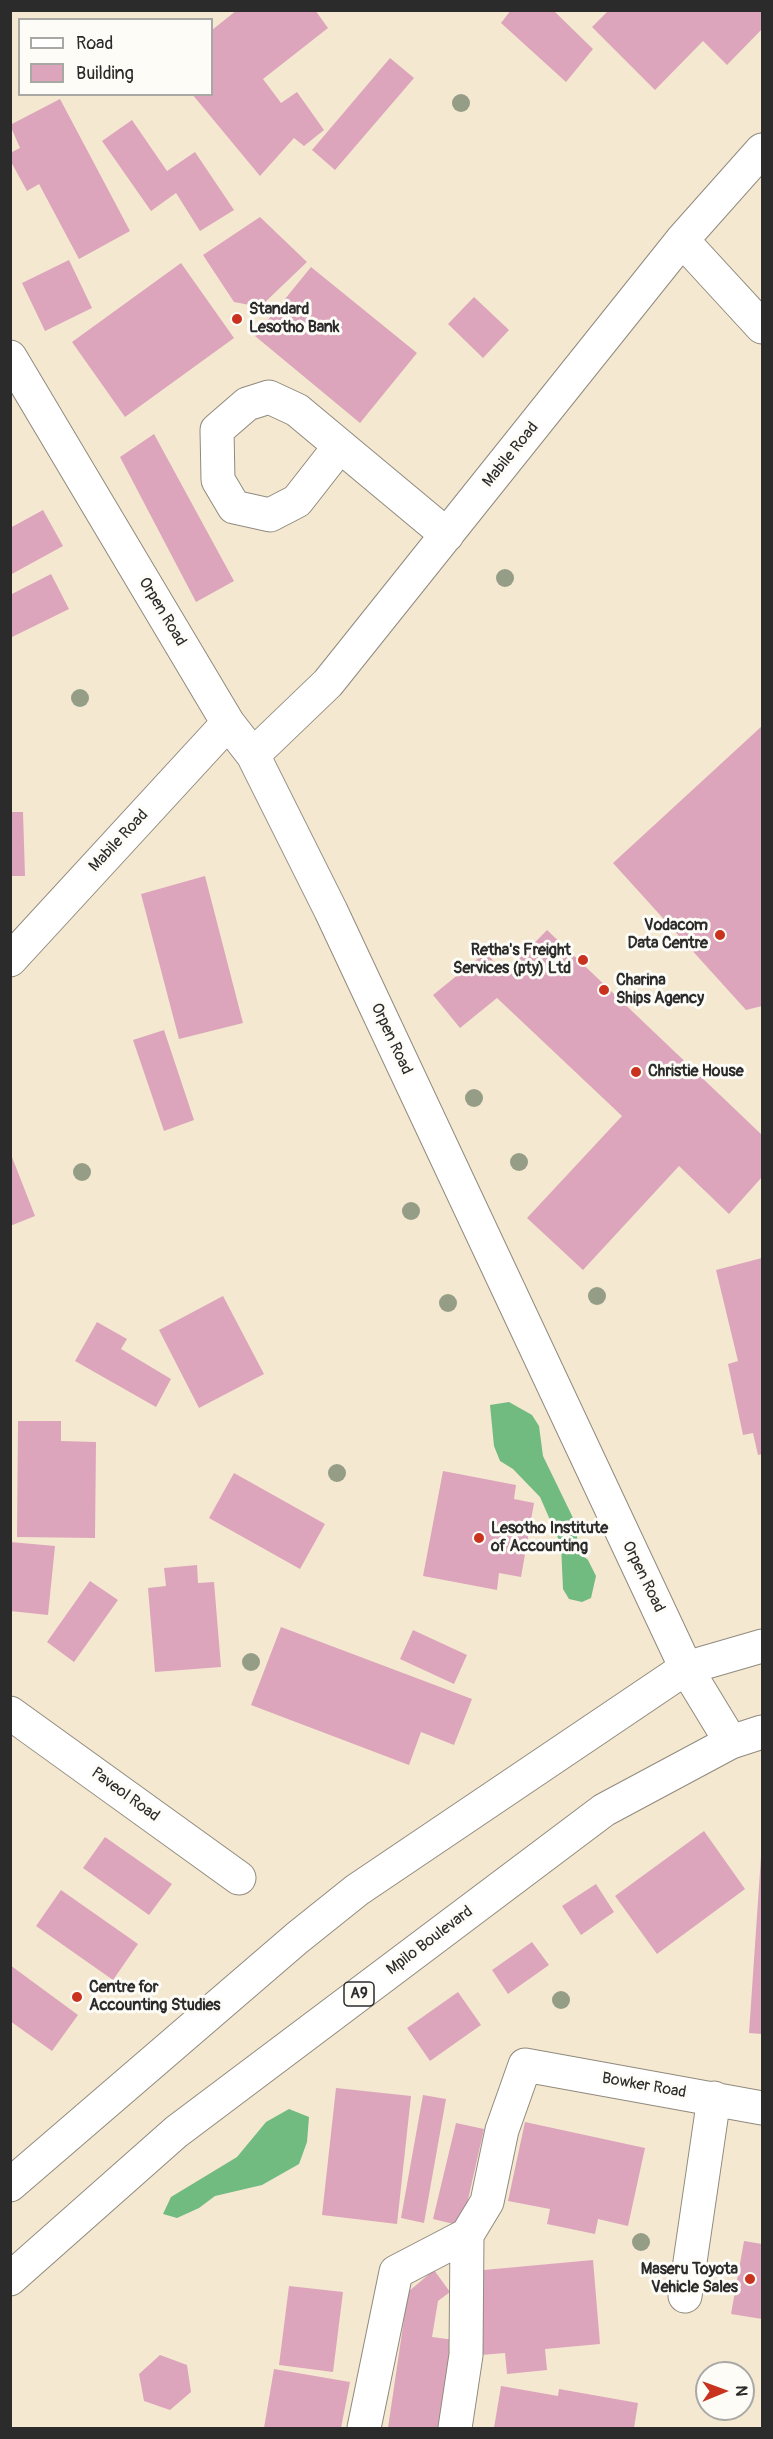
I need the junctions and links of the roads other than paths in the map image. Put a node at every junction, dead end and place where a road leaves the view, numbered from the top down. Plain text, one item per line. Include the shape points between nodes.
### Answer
1 (762, 150) edge
2 (682, 240) junction
3 (762, 327) edge
4 (10, 357) edge
5 (340, 446) dead end
6 (447, 535) junction
7 (228, 723) junction
8 (254, 754) junction
9 (10, 960) edge
10 (762, 1646) edge
11 (686, 1668) junction
12 (10, 1713) edge
13 (762, 1732) edge
14 (731, 1742) junction
15 (239, 1878) dead end
16 (714, 2098) junction
17 (762, 2108) edge
18 (51, 2151) junction
19 (10, 2153) edge
20 (10, 2185) edge
21 (467, 2235) junction
22 (10, 2279) edge
23 (685, 2296) dead end
24 (364, 2428) edge
25 (455, 2428) edge

1 - 2 main road, Mabile Road
2 - 3 main road
2 - 6 main road, Mabile Road
4 - 7 main road, Orpen Road
5 - 6 main road
6 - 8 main road, Mabile Road via 328,683
7 - 8 main road, Orpen Road
7 - 9 main road, Mabile Road
8 - 11 main road, Orpen Road
10 - 11 main road
11 - 14 main road, Orpen Road
11 - 18 main road via 357,1890
12 - 15 main road, Paveol Road
13 - 14 main road, Mpilo Boulevard / A9
14 - 22 main road, Mpilo Boulevard / A9 via 594,1817 176,2132
16 - 17 main road, Bowker Road
16 - 21 main road, Bowker Road via 525,2065 502,2130 487,2202
16 - 23 main road
18 - 19 main road
18 - 20 main road
21 - 24 main road via 396,2272
21 - 25 main road via 466,2355

